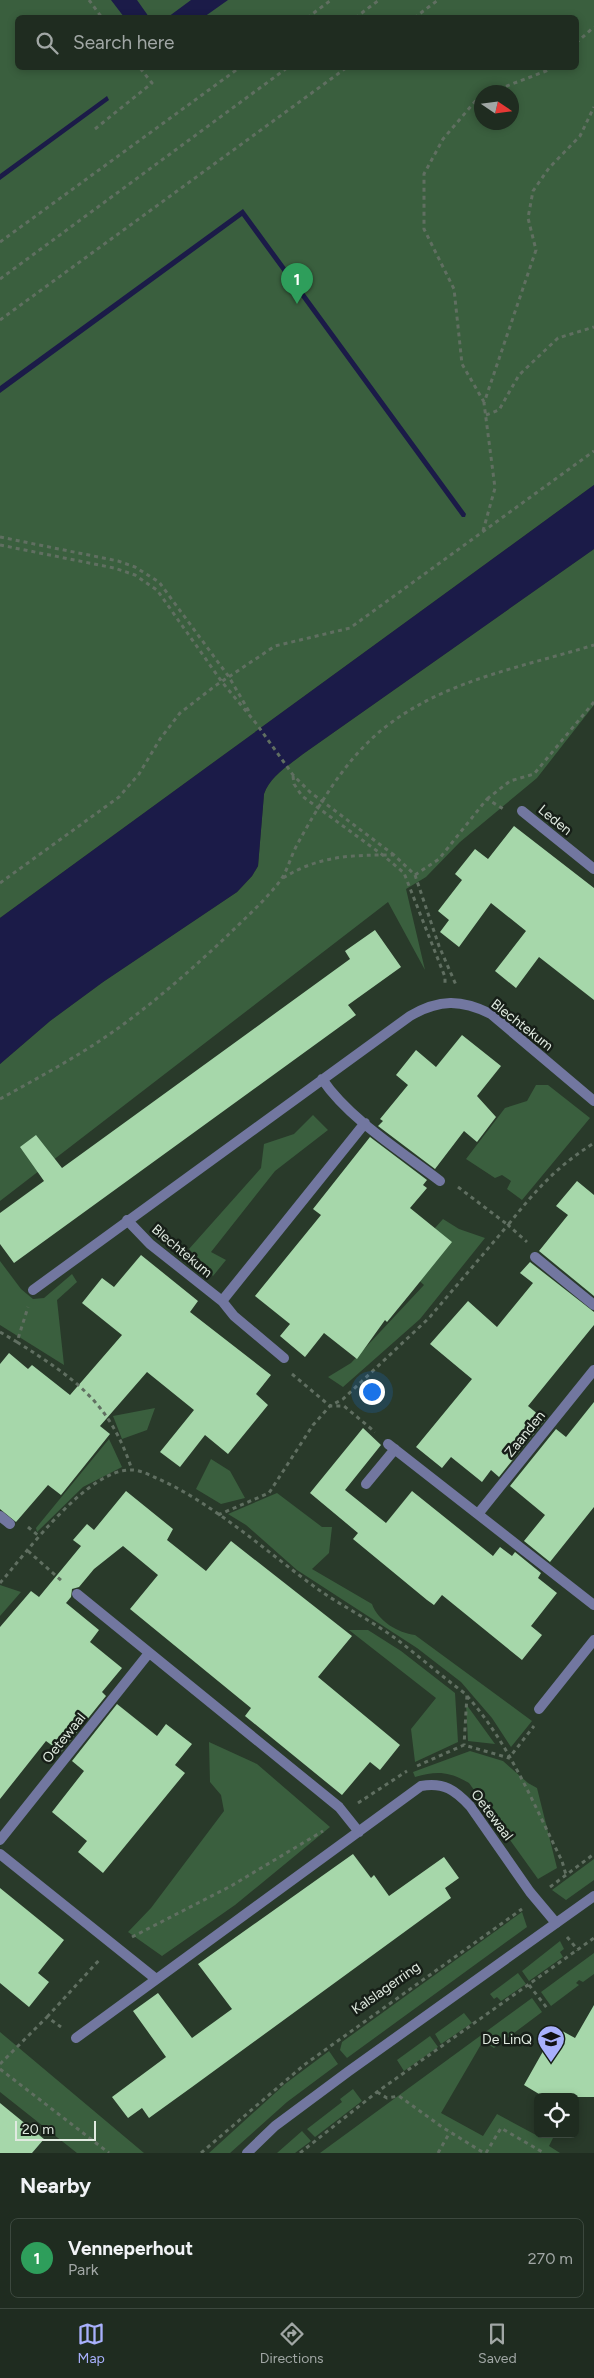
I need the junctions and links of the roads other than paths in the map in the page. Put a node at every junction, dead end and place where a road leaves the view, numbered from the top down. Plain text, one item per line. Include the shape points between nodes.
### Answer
1 (522, 811) road end
2 (594, 869) edge
3 (322, 1078) junction
4 (594, 1102) edge
5 (365, 1123) junction
6 (440, 1182) road end
7 (127, 1220) junction
8 (535, 1257) dead end
9 (33, 1290) road end
10 (222, 1302) junction
11 (594, 1305) edge
12 (284, 1358) road end
13 (594, 1370) edge
14 (366, 1484) dead end
15 (478, 1514) junction
16 (0, 1516) edge
17 (10, 1524) dead end
18 (77, 1594) road end
19 (594, 1605) edge
20 (594, 1640) edge
21 (149, 1654) junction
22 (539, 1709) road end
23 (359, 1832) junction
24 (0, 1840) edge
25 (0, 1854) edge
26 (594, 1896) edge
27 (556, 1923) junction
28 (156, 1979) junction
29 (76, 2038) road end
30 (247, 2153) edge

1 - 2 street, Leden
3 - 4 street, Blechtekum via 410,1016 429,1006 451,1002 491,1014
3 - 5 street via 330,1090
3 - 7 street, Blechtekum
5 - 6 street
5 - 10 street
7 - 9 street, Blechtekum
7 - 10 street, Blechtekum via 150,1244
8 - 11 street
10 - 12 street, Blechtekum
13 - 15 street, Zaanden
14 - 15 street via 391,1447
15 - 19 street
16 - 17 street
18 - 21 street
20 - 22 street
21 - 23 street via 339,1807
21 - 24 street, Oetewaal
23 - 27 street, Oetewaal via 421,1786 445,1786 470,1806
23 - 28 street, Oetewaal
25 - 28 street
26 - 27 street
27 - 30 street via 327,2087 275,2126
28 - 29 street, Oetewaal

